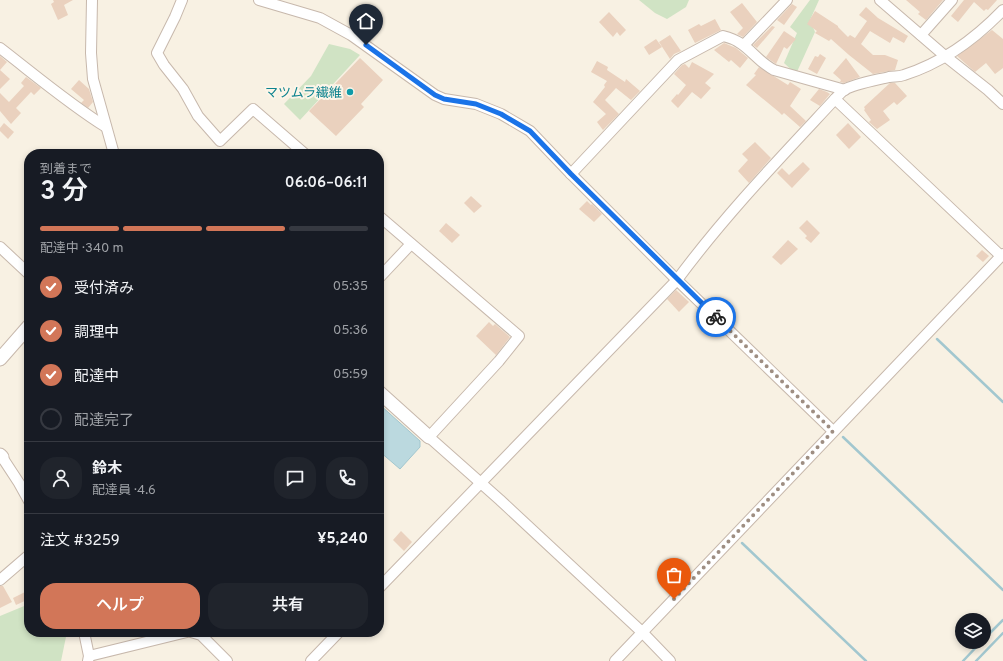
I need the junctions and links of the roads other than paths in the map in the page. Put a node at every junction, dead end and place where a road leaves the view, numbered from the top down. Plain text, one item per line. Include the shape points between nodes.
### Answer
1 (92, 0) edge
2 (182, 0) edge
3 (259, 0) edge
4 (787, 0) edge
5 (880, 0) edge
6 (952, 0) edge
7 (1003, 10) edge
8 (921, 35) junction
9 (744, 45) junction
10 (0, 48) edge
11 (945, 56) junction
12 (845, 90) junction
13 (835, 99) junction
14 (1003, 104) edge
15 (106, 127) junction
16 (113, 149) edge
17 (299, 149) edge
18 (571, 174) junction
19 (384, 220) edge
20 (411, 244) junction
21 (0, 247) edge
22 (1002, 255) edge
23 (24, 269) edge
24 (384, 273) edge
25 (677, 280) junction
26 (24, 332) edge
27 (0, 359) edge
28 (384, 396) edge
29 (833, 431) junction
30 (429, 437) junction
31 (1, 456) edge
32 (481, 483) junction
33 (24, 492) edge
34 (24, 559) edge
35 (0, 580) edge
36 (384, 583) edge
37 (643, 633) junction
38 (85, 637) edge
39 (169, 637) edge
40 (203, 637) edge
41 (334, 637) edge
42 (89, 659) edge
43 (227, 661) edge
44 (311, 661) edge
45 (615, 661) edge
46 (670, 661) edge

1 - 15 street via 93,79
2 - 17 street via 157,53 164,66 183,88 198,116 220,141 253,109
3 - 18 street via 320,18 351,35 435,95 476,104 501,114 530,131
4 - 9 street
5 - 8 street
6 - 8 street
7 - 11 street via 964,44
8 - 11 street
9 - 12 street via 767,67
9 - 18 street via 733,38 723,36 678,60
10 - 15 street
11 - 12 street via 902,76 868,82
11 - 14 street
12 - 13 street
13 - 22 street
13 - 25 street via 696,254
15 - 16 street
18 - 25 street
19 - 20 street
20 - 24 street
20 - 30 street via 519,336
21 - 23 street
22 - 29 street
25 - 29 street
25 - 32 street
26 - 27 street
28 - 30 street
29 - 37 street
30 - 32 street
31 - 33 street
32 - 36 street
32 - 37 street
34 - 35 street
37 - 45 street
37 - 46 street
38 - 42 street
39 - 42 street
40 - 43 street
41 - 44 street

